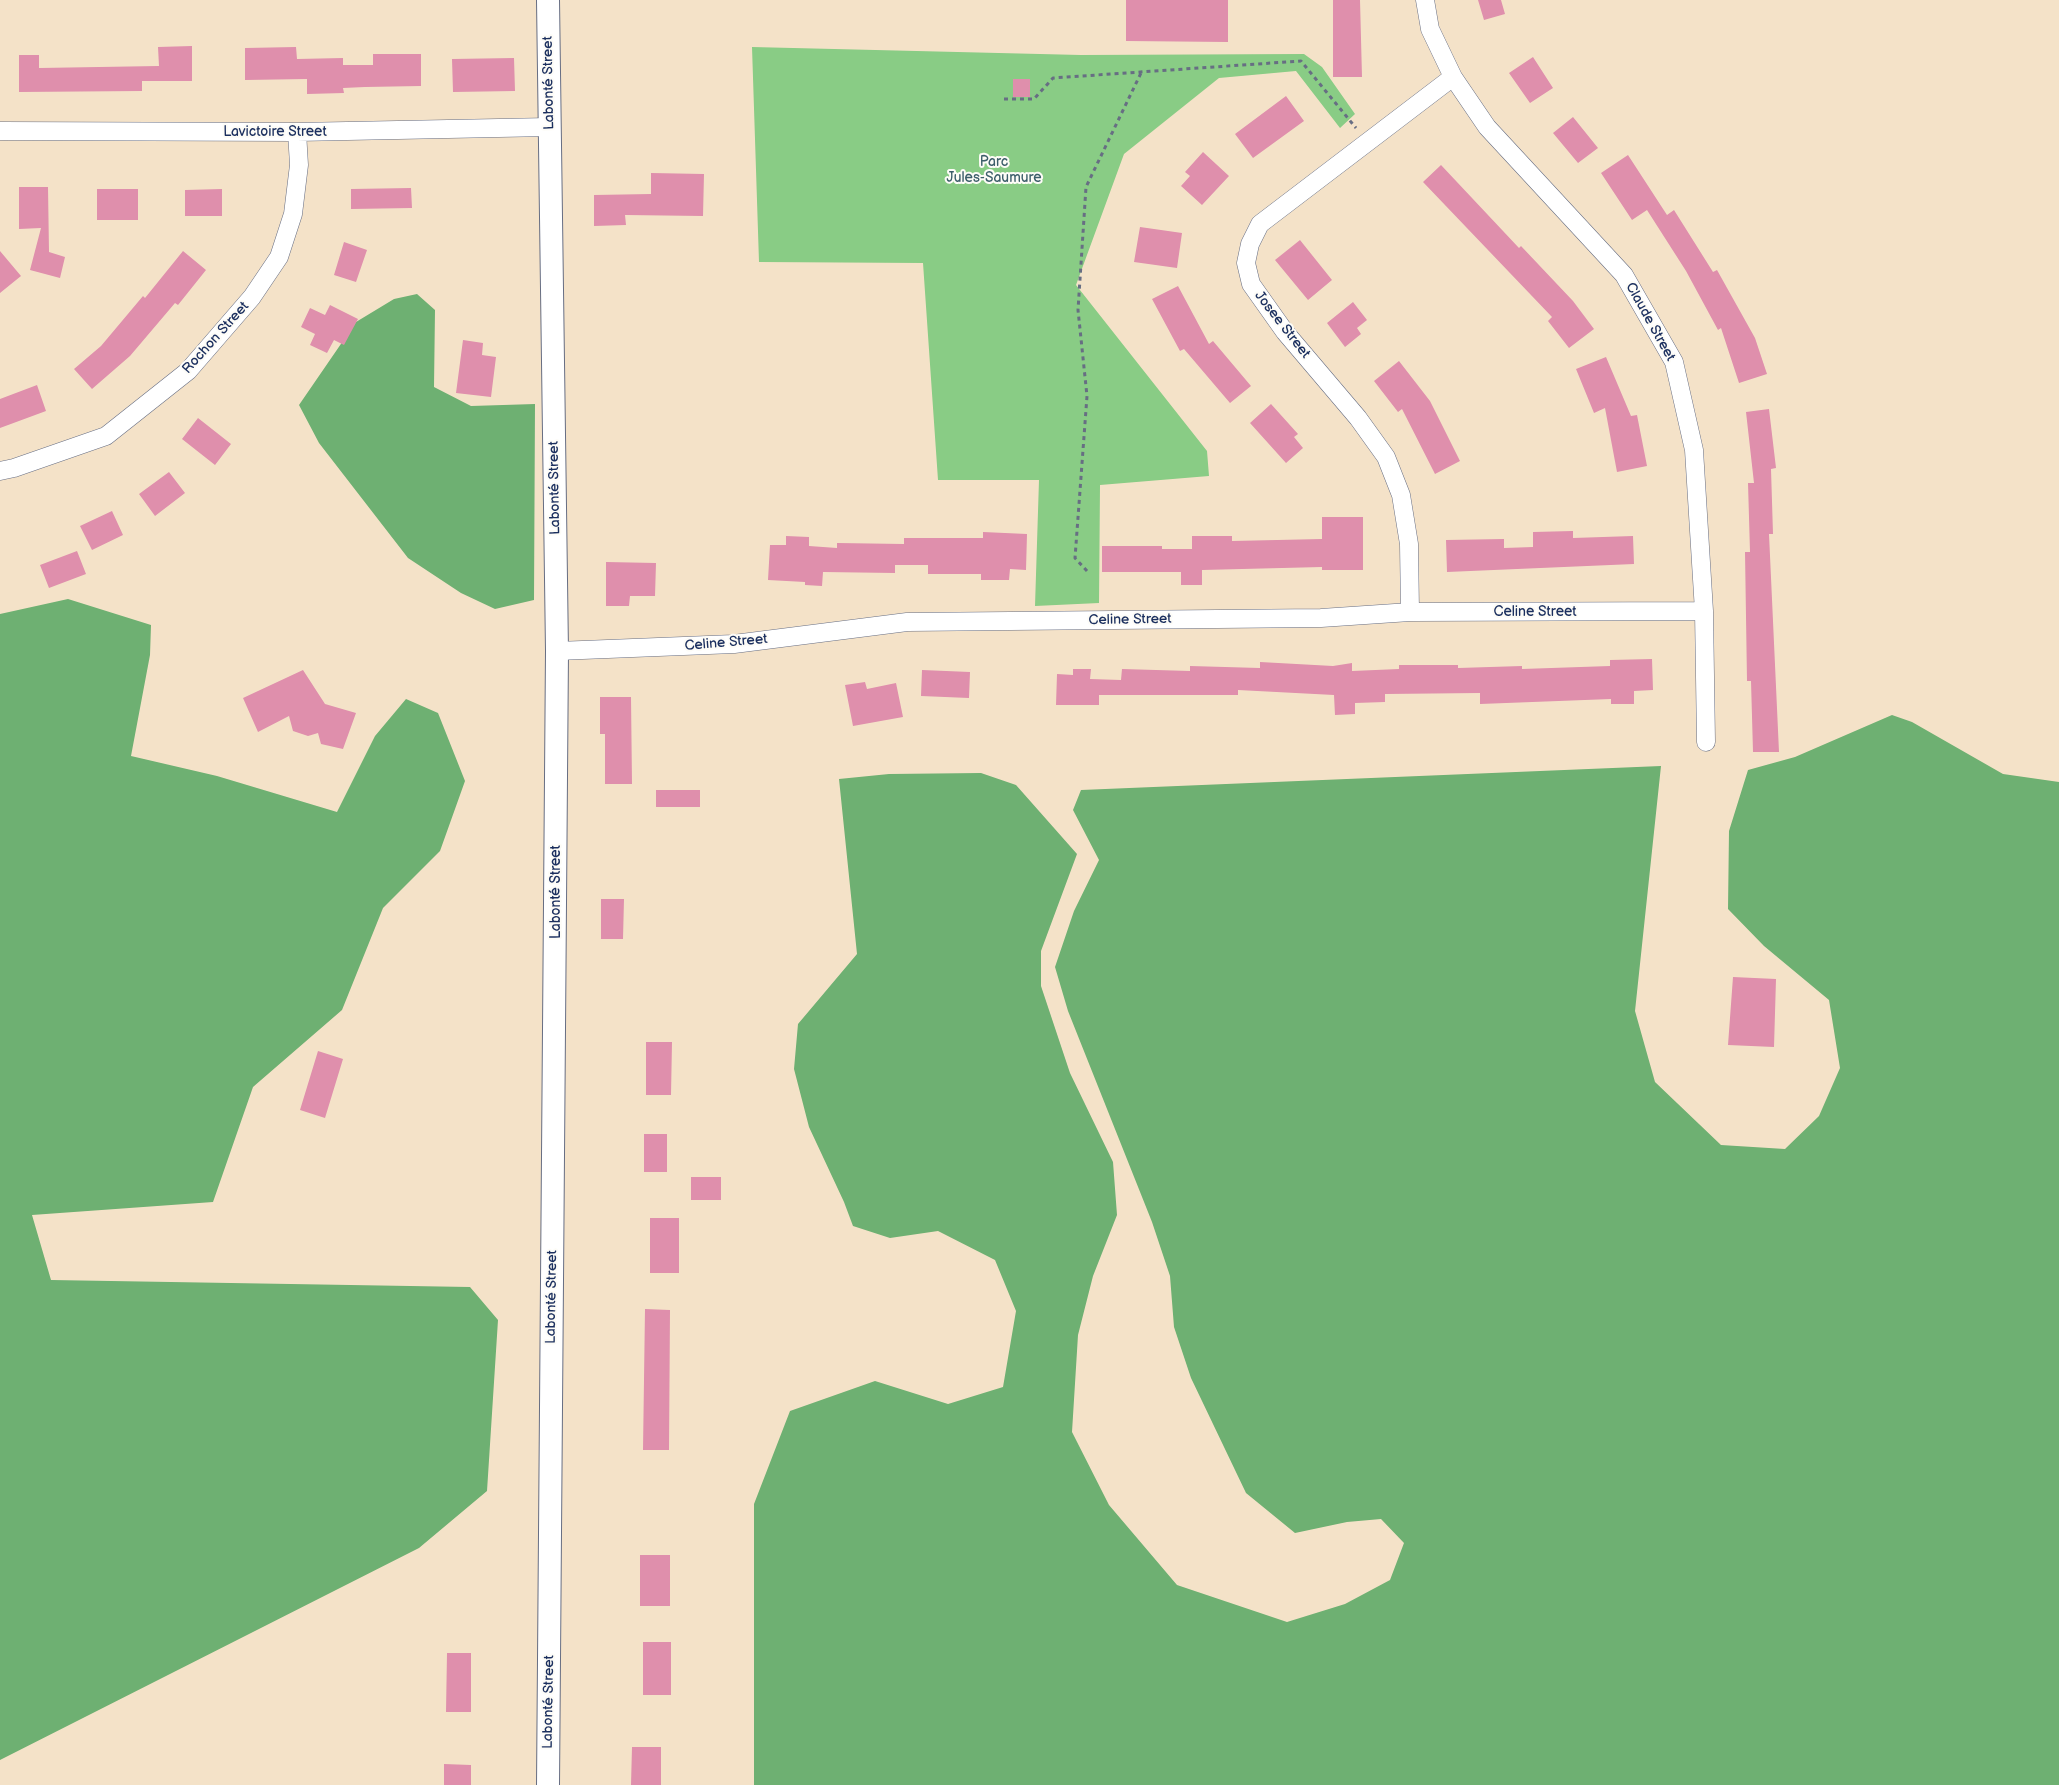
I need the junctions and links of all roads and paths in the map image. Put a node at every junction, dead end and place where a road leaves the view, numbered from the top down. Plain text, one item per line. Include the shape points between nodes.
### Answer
1 (548, 0) edge
2 (1425, 0) edge
3 (1141, 72) junction
4 (1453, 77) junction
5 (1004, 99) dead end
6 (549, 127) junction
7 (0, 131) edge
8 (297, 132) junction
9 (1368, 142) junction
10 (0, 471) edge
11 (1087, 571) dead end
12 (1704, 611) junction
13 (1410, 612) junction
14 (557, 651) junction
15 (1706, 742) dead end
16 (548, 1785) edge

1 - 6 street, Labonté Street
2 - 4 street, Claude Street via 1430,29
3 - 5 path via 1052,78 1034,99
3 - 9 path via 1301,61
3 - 11 path via 1086,187 1078,310 1087,396 1075,558
4 - 9 street, Josee Street
4 - 12 street, Claude Street via 1487,127 1624,275 1674,362 1694,450
6 - 8 street, Lavictoire Street
6 - 14 street, Labonté Street
7 - 8 street, Lavictoire Street
8 - 10 street, Rochon Street via 299,165 293,214 279,257 252,297 188,371 106,436
9 - 13 street, Josee Street via 1260,224 1250,244 1246,263 1251,284 1285,332 1358,418 1386,457 1401,495 1409,544
12 - 13 street, Celine Street
12 - 15 street, Claude Street
13 - 14 street, Celine Street via 1321,618 907,622 734,644
14 - 16 street, Labonté Street

